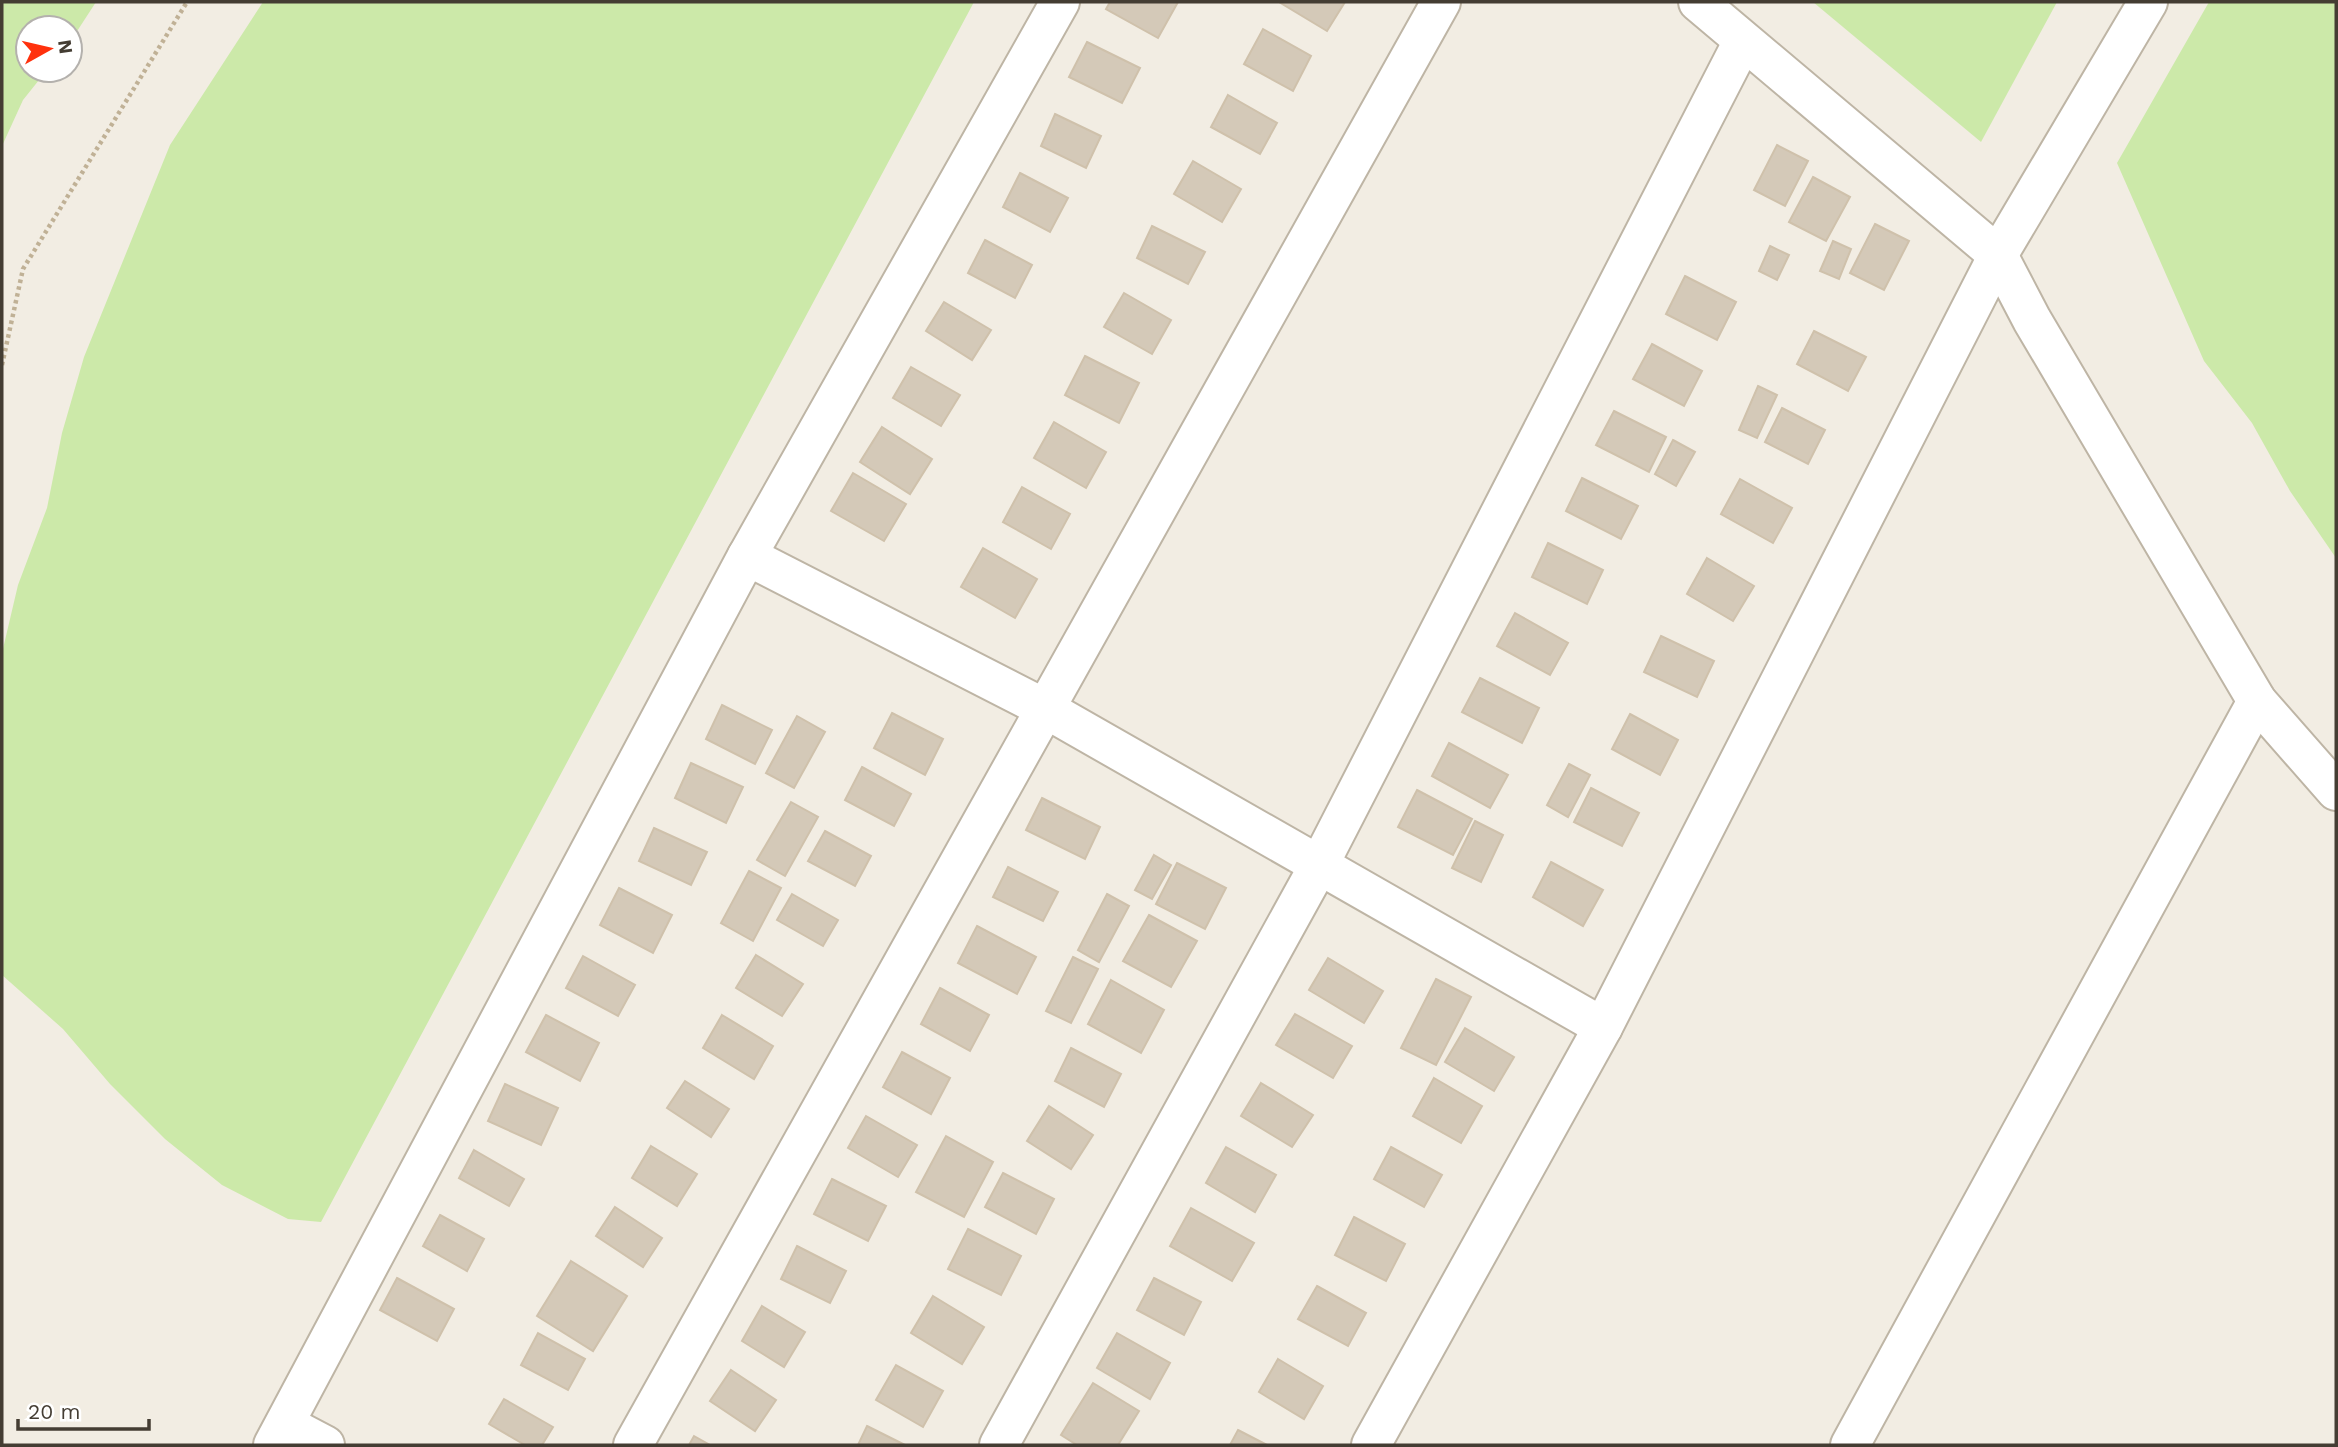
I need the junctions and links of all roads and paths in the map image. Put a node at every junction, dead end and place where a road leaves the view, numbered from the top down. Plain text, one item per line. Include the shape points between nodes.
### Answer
1 (187, 2) edge
2 (1441, 2) edge
3 (1698, 2) edge
4 (2148, 2) edge
5 (1051, 7) edge
6 (1743, 41) junction
7 (1998, 255) junction
8 (2, 365) edge
9 (747, 556) junction
10 (2257, 701) junction
11 (1044, 708) junction
12 (2336, 791) edge
13 (1318, 867) junction
14 (1603, 1027) junction
15 (279, 1435) edge
16 (325, 1445) edge
17 (633, 1445) edge
18 (999, 1445) edge
19 (1371, 1445) edge
20 (1850, 1445) edge

1 - 8 path via 23,269
2 - 11 street
3 - 6 street
4 - 7 street
5 - 9 street
6 - 7 street
6 - 13 street
7 - 10 street
7 - 14 street
9 - 11 street
9 - 15 street
10 - 12 street
10 - 20 street
11 - 13 street
11 - 17 street
13 - 14 street
13 - 18 street
14 - 19 street
15 - 16 street

